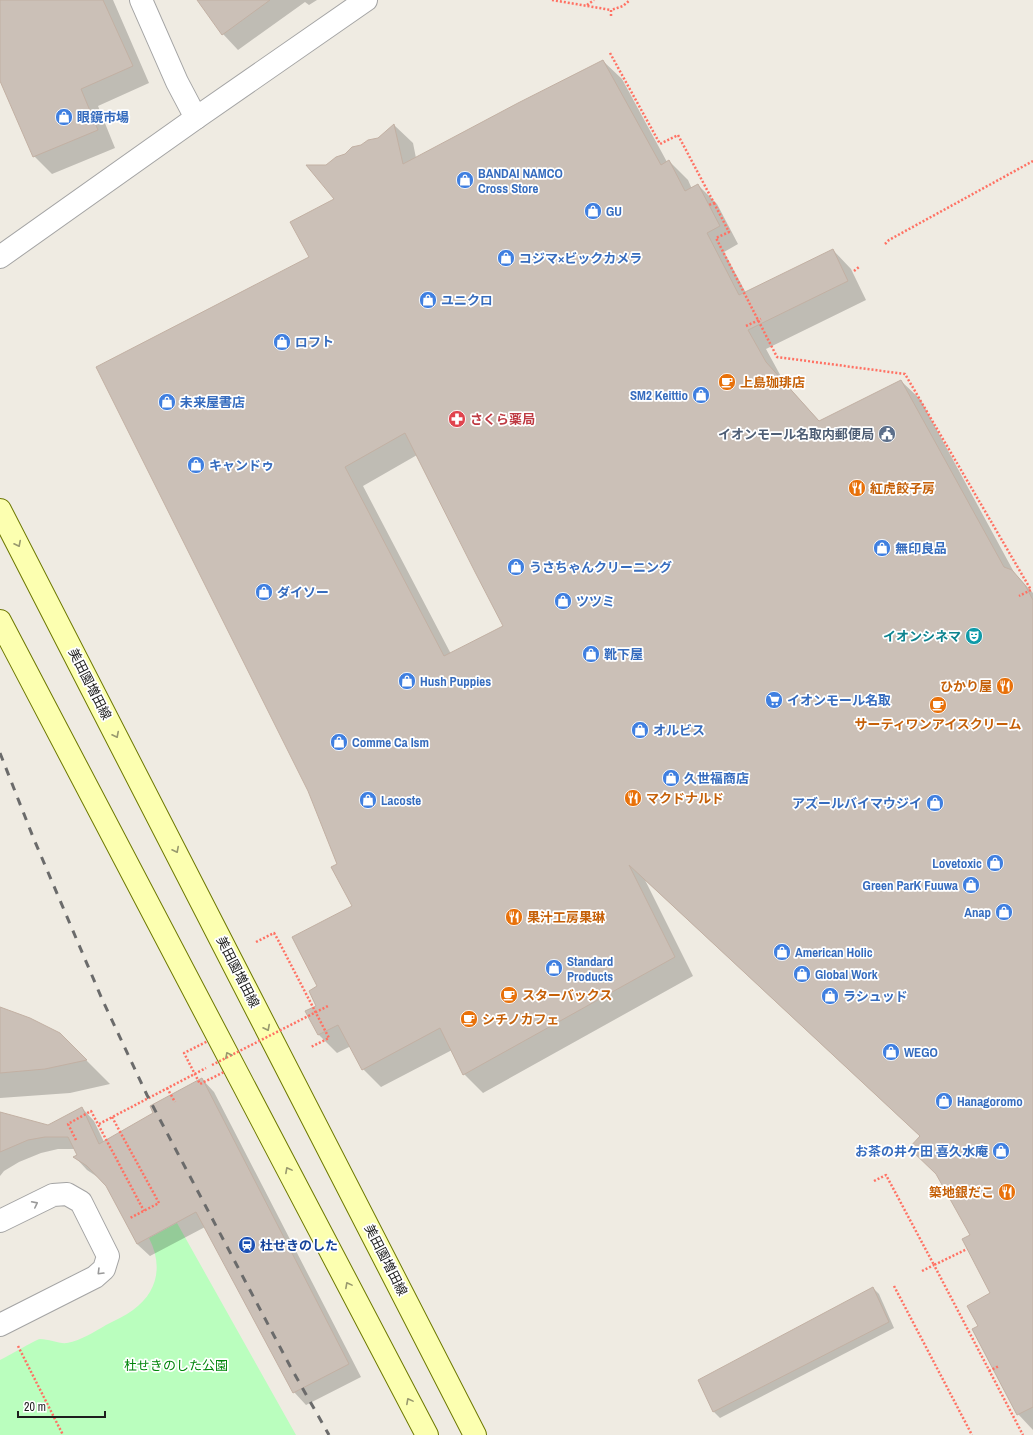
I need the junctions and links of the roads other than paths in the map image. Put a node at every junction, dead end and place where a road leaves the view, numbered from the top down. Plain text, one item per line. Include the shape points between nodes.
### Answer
1 (141, 0) edge
2 (366, 0) edge
3 (196, 118) junction
4 (0, 257) edge
5 (0, 510) edge
6 (0, 621) edge
7 (0, 1221) edge
8 (0, 1325) edge
9 (427, 1435) edge
10 (475, 1435) edge

1 - 3 street via 177,82
2 - 3 street
3 - 4 street
5 -> 10 main road, 美田園増田線
9 -> 6 main road
7 -> 8 street via 53,1194 68,1194 81,1202 108,1256 104,1269 95,1277

